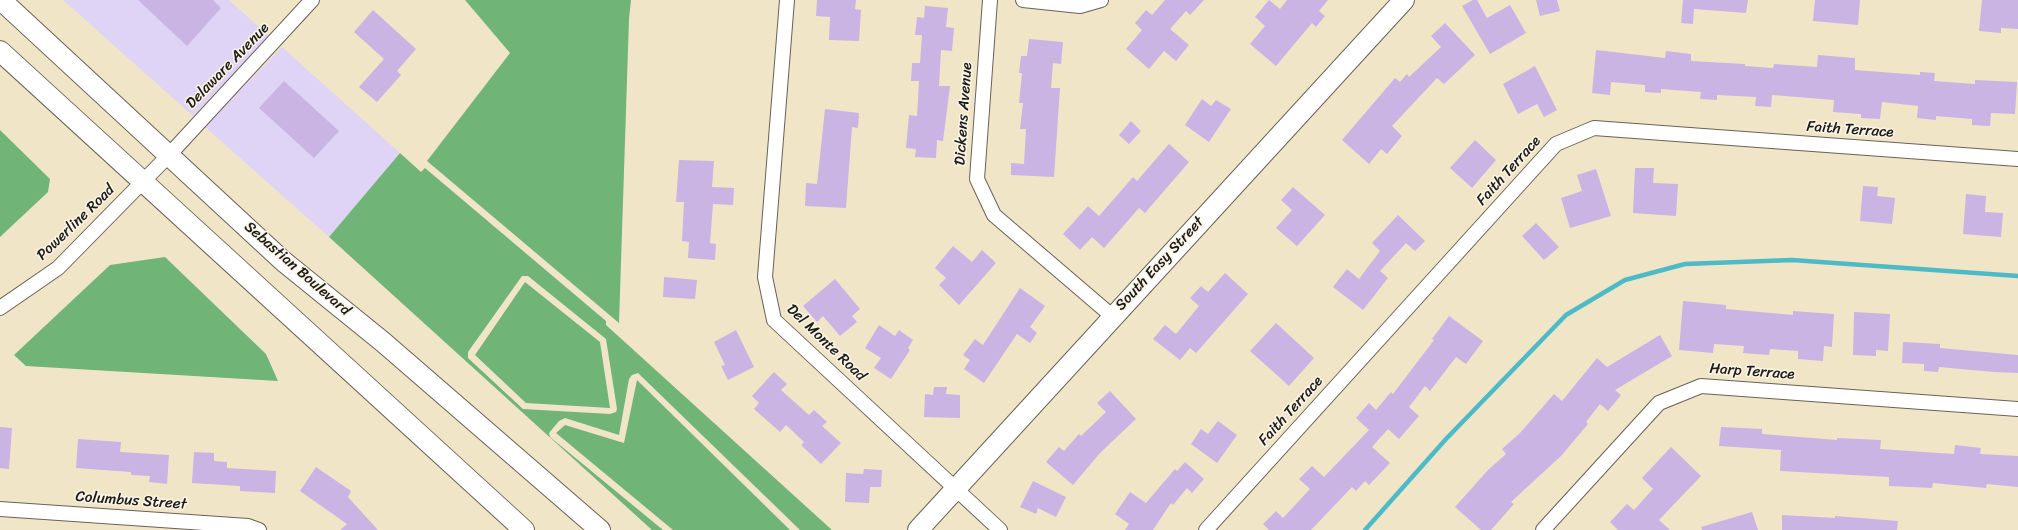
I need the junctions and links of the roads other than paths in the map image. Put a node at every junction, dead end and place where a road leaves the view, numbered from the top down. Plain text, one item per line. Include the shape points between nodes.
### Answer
1 (1, 0) edge
2 (312, 0) edge
3 (787, 0) edge
4 (990, 0) edge
5 (1023, 0) edge
6 (1101, 0) edge
7 (1404, 0) edge
8 (0, 51) edge
9 (169, 155) junction
10 (2018, 159) edge
11 (142, 182) junction
12 (0, 308) edge
13 (1112, 316) junction
14 (2018, 409) edge
15 (956, 489) junction
16 (0, 509) edge
17 (259, 530) edge
18 (524, 530) edge
19 (600, 530) edge
20 (918, 530) edge
21 (1000, 530) edge
22 (1206, 530) edge
23 (1543, 530) edge

1 - 9 main road, Sebastian Boulevard
2 - 9 street, Delaware Avenue
3 - 15 street, Del Monte Road via 765,277 774,320
4 - 13 street, Dickens Avenue via 977,178 994,215
5 - 6 street via 1080,6
7 - 13 main road, South Easy Street
8 - 11 main road
9 - 11 street, Powerline Road
9 - 19 main road, Sebastian Boulevard via 283,261 383,342
10 - 22 street, Faith Terrace via 1594,128 1556,144
11 - 12 street, Powerline Road via 58,268
11 - 18 main road
13 - 15 main road, South Easy Street
14 - 23 street, Harp Terrace via 1701,386 1659,403
15 - 20 main road, South Easy Street
15 - 21 street, Del Monte Road
16 - 17 street, Columbus Street via 248,526

